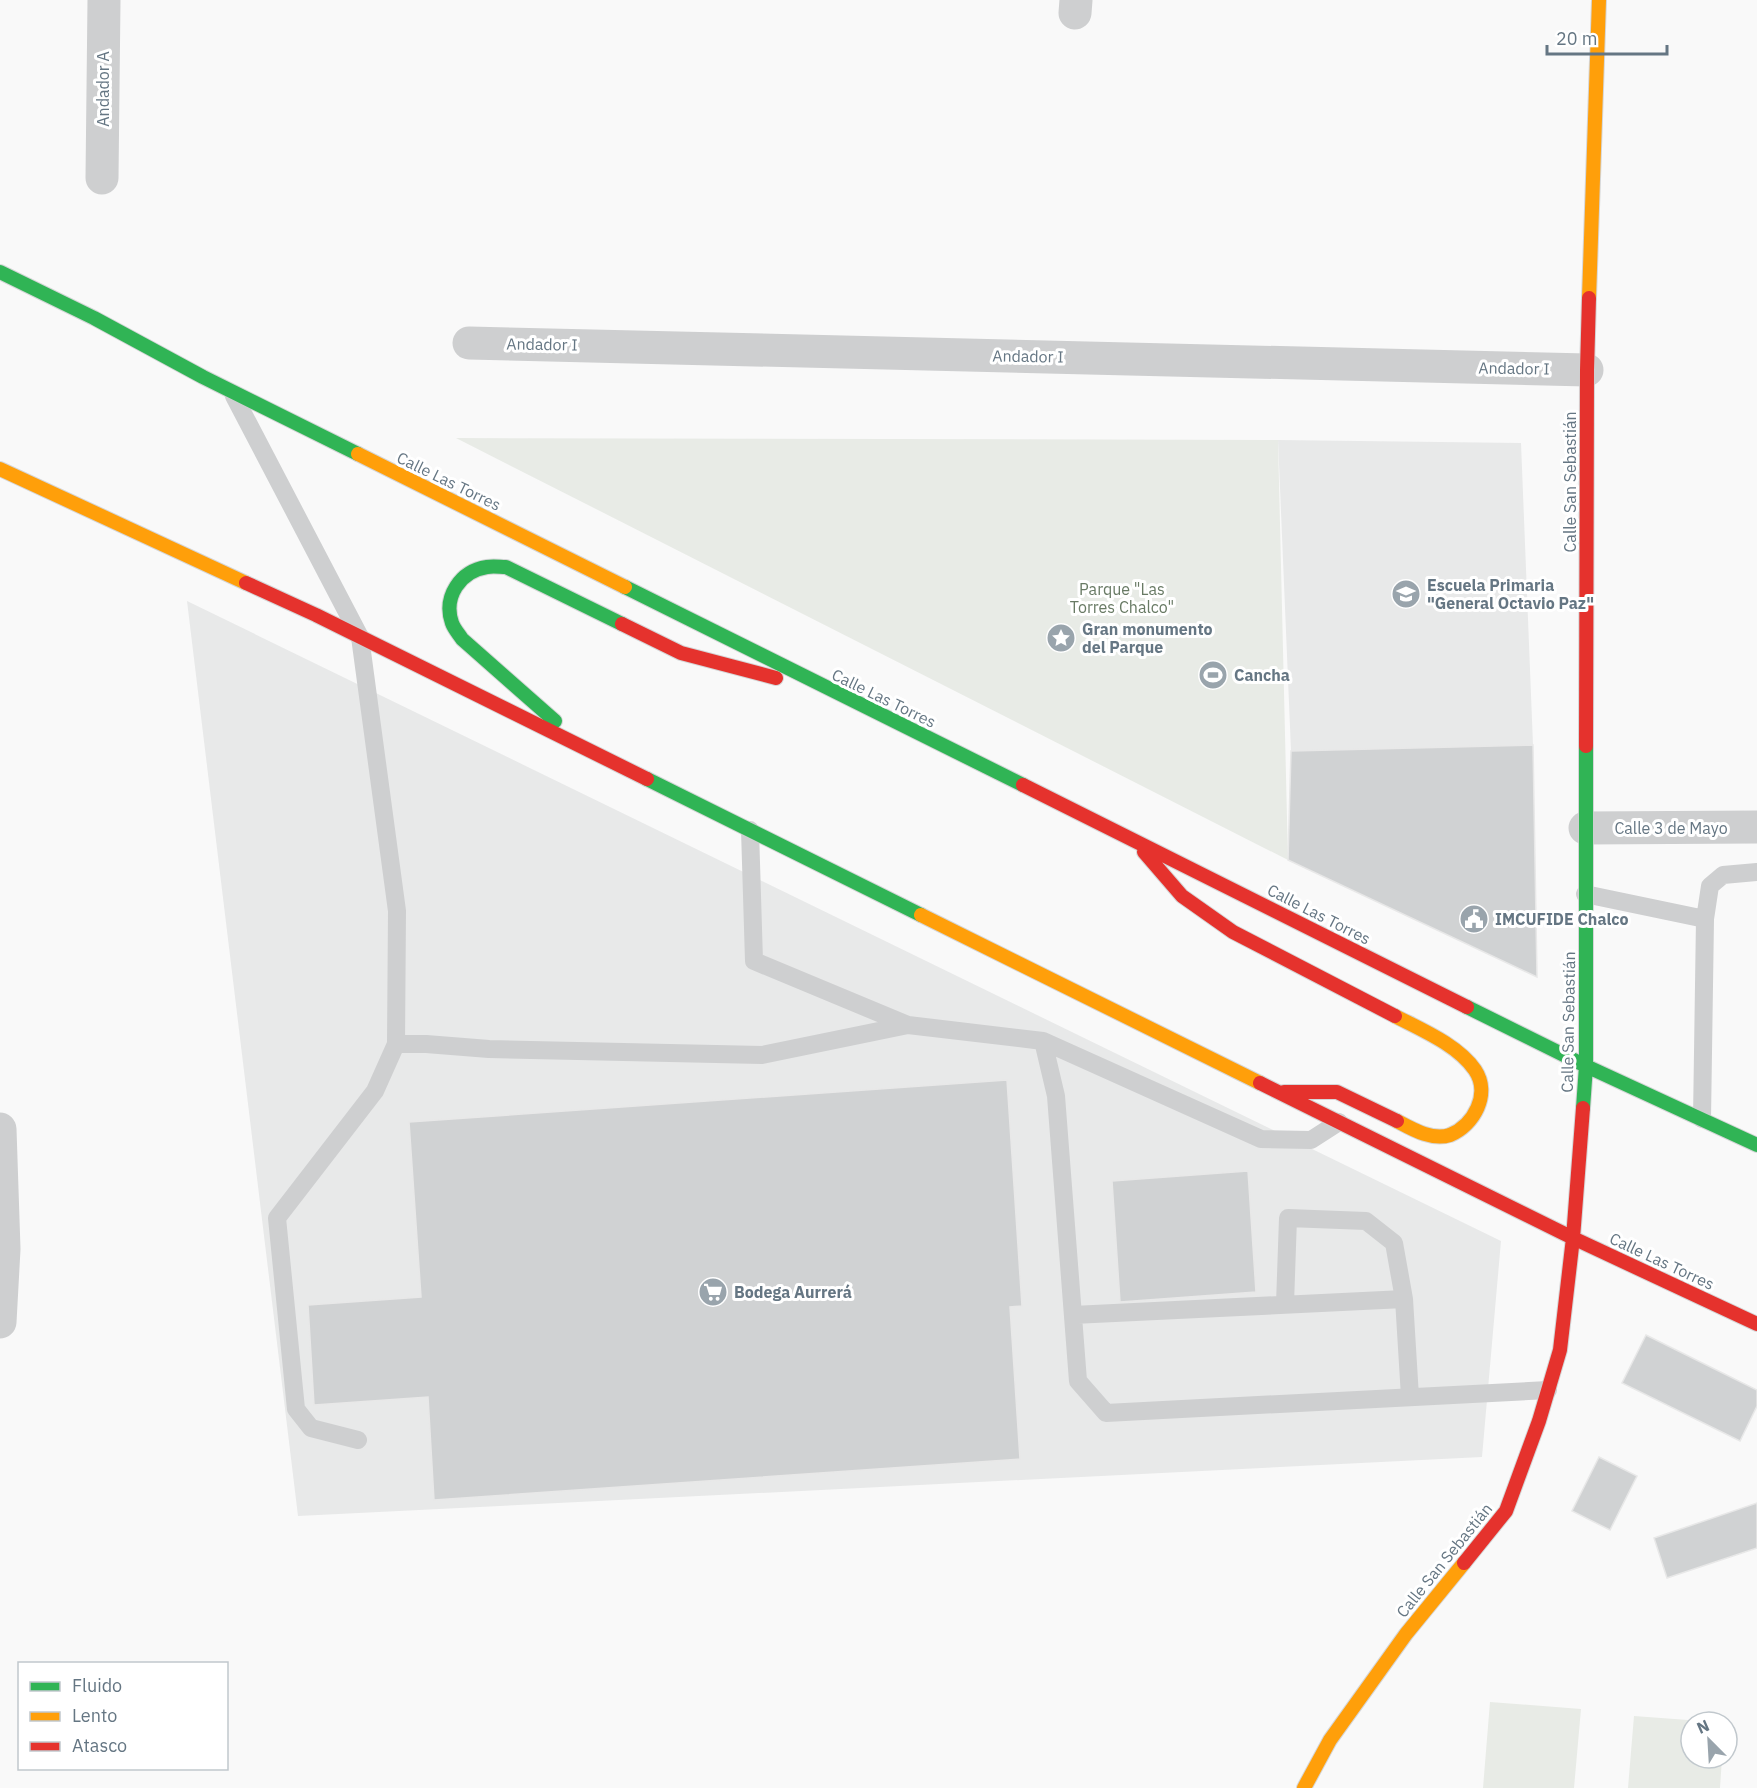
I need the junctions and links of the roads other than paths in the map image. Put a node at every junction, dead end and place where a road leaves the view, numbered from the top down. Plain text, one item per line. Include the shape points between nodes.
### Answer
1 (104, 0) edge
2 (1599, 0) edge
3 (102, 178) dead end
4 (0, 272) edge
5 (469, 343) dead end
6 (1587, 370) junction
7 (232, 392) junction
8 (0, 469) edge
9 (360, 637) junction
10 (839, 694) junction
11 (587, 749) junction
12 (1757, 827) edge
13 (1585, 828) junction
14 (750, 830) junction
15 (1133, 840) junction
16 (1757, 872) edge
17 (1585, 894) junction
18 (1705, 919) junction
19 (908, 1025) junction
20 (1043, 1041) junction
21 (396, 1044) junction
22 (1586, 1066) junction
23 (1279, 1092) junction
24 (1702, 1119) junction
25 (1339, 1122) junction
26 (0, 1130) edge
27 (1757, 1145) edge
28 (1573, 1238) junction
29 (1404, 1299) junction
30 (1285, 1304) junction
31 (1073, 1315) junction
32 (0, 1322) edge
33 (1757, 1324) edge
34 (1548, 1390) junction
35 (1410, 1397) junction
36 (358, 1440) dead end
37 (1304, 1788) edge

1 - 3 street, Andador A
2 - 6 main road, Calle San Sebastián
4 - 7 main road, Calle Las Torres
5 - 6 street, Andador I
6 - 13 main road, Calle San Sebastián
7 - 9 lane
7 - 10 main road, Calle Las Torres
8 - 9 main road, Calle Las Torres
9 - 11 main road, Calle Las Torres
9 - 21 lane via 397,911
10 - 11 main road via 681,653 506,567 491,565 464,576 450,603 449,618 455,633
10 - 15 main road, Calle Las Torres
11 - 14 main road, Calle Las Torres
12 - 13 street, Calle 3 de Mayo
13 - 17 main road, Calle San Sebastián
14 - 19 lane via 754,961
14 - 23 main road, Calle Las Torres
15 - 22 main road, Calle Las Torres
15 - 23 main road via 1182,896 1233,932 1449,1044 1476,1071 1483,1093 1473,1118 1449,1135 1425,1135 1338,1092
16 - 18 lane via 1723,875 1710,886
17 - 18 lane
17 - 22 main road, Calle San Sebastián
18 - 24 lane
19 - 20 lane
19 - 21 lane via 762,1054
20 - 25 lane via 1261,1138 1311,1140
20 - 31 lane via 1056,1096
21 - 36 lane via 375,1091 278,1218 296,1409 311,1428
22 - 24 main road, Calle Las Torres
22 - 28 main road, Calle San Sebastián
23 - 25 main road, Calle Las Torres
24 - 27 main road, Calle Las Torres
25 - 28 main road, Calle Las Torres
26 - 32 street via 4,1249
28 - 33 main road, Calle Las Torres
28 - 34 main road, Calle San Sebastián via 1560,1350
29 - 30 lane
29 - 30 lane via 1394,1243 1366,1221 1288,1218
29 - 35 lane
30 - 31 lane
31 - 35 lane via 1078,1381 1106,1413
34 - 35 lane
34 - 37 main road, Calle San Sebastián via 1506,1510 1406,1634 1330,1740

